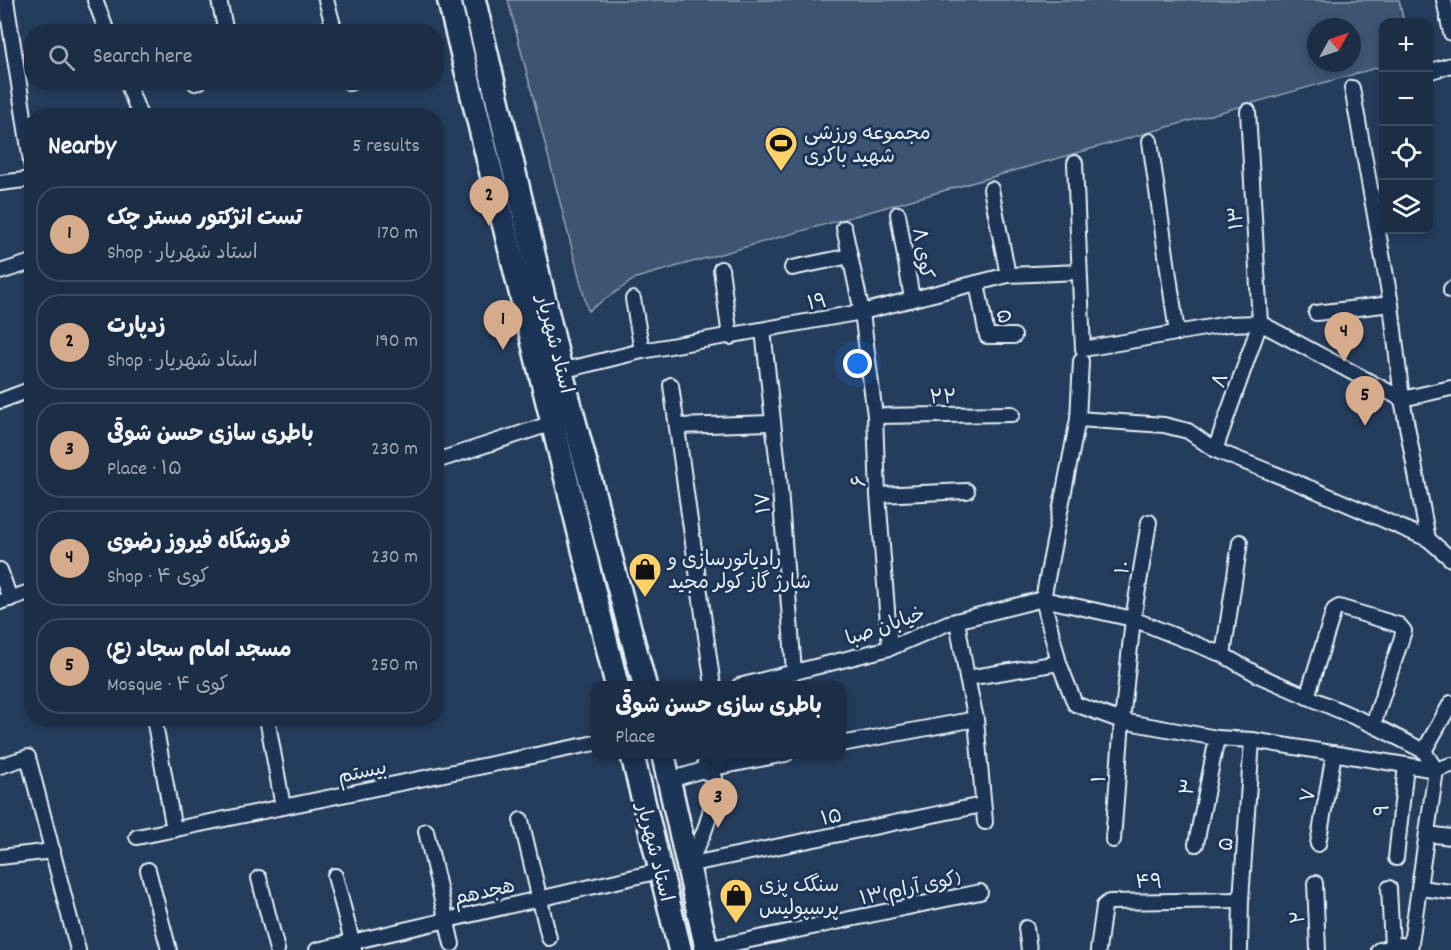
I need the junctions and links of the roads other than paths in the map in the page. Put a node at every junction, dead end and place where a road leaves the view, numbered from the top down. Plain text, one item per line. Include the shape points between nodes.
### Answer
1 (6, 0) edge
2 (95, 0) edge
3 (219, 0) edge
4 (326, 0) edge
5 (449, 0) edge
6 (474, 0) edge
7 (1444, 0) edge
8 (104, 24) edge
9 (224, 24) edge
10 (333, 24) edge
11 (1451, 33) edge
12 (14, 61) junction
13 (0, 63) edge
14 (1451, 65) edge
15 (1433, 70) edge
16 (1352, 88) dead end
17 (130, 90) edge
18 (137, 108) edge
19 (1248, 111) dead end
20 (24, 120) edge
21 (1150, 141) dead end
22 (1075, 163) dead end
23 (24, 180) edge
24 (0, 183) edge
25 (519, 188) junction
26 (991, 189) dead end
27 (496, 193) junction
28 (898, 214) dead end
29 (528, 227) junction
30 (844, 228) dead end
31 (506, 233) junction
32 (850, 256) junction
33 (24, 264) edge
34 (792, 268) dead end
35 (721, 269) dead end
36 (0, 272) edge
37 (1079, 272) junction
38 (1008, 275) junction
39 (977, 283) junction
40 (633, 299) dead end
41 (912, 299) junction
42 (1391, 304) junction
43 (862, 312) junction
44 (1316, 313) dead end
45 (1260, 323) junction
46 (763, 330) junction
47 (1177, 333) junction
48 (730, 336) junction
49 (1014, 336) dead end
50 (642, 351) junction
51 (1081, 361) dead end
52 (561, 371) junction
53 (671, 385) dead end
54 (1451, 388) edge
55 (24, 391) edge
56 (1402, 399) junction
57 (0, 400) edge
58 (1012, 414) dead end
59 (875, 416) junction
60 (1078, 419) junction
61 (553, 423) junction
62 (773, 423) junction
63 (677, 426) junction
64 (1215, 450) junction
65 (444, 458) edge
66 (967, 491) dead end
67 (878, 495) junction
68 (1149, 522) dead end
69 (1428, 539) junction
70 (1240, 542) dead end
71 (1451, 559) edge
72 (0, 570) edge
73 (24, 594) edge
74 (1043, 599) junction
75 (5, 600) edge
76 (1133, 619) junction
77 (957, 621) junction
78 (890, 648) junction
79 (1223, 655) junction
80 (1059, 663) junction
81 (794, 672) junction
82 (967, 678) junction
83 (616, 681) edge
84 (644, 681) edge
85 (712, 681) edge
86 (759, 681) edge
87 (1307, 697) junction
88 (1451, 703) edge
89 (976, 719) junction
90 (1122, 721) junction
91 (1373, 725) junction
92 (155, 726) edge
93 (268, 726) edge
94 (1217, 738) junction
95 (1252, 740) junction
96 (846, 743) edge
97 (591, 744) edge
98 (1424, 751) junction
99 (1334, 753) junction
100 (634, 759) edge
101 (664, 759) edge
102 (707, 759) edge
103 (760, 759) edge
104 (1406, 765) junction
105 (1451, 765) edge
106 (0, 766) edge
107 (704, 770) junction
108 (1436, 770) junction
109 (670, 780) junction
110 (982, 805) junction
111 (283, 807) junction
112 (521, 820) dead end
113 (984, 822) dead end
114 (174, 830) junction
115 (426, 831) dead end
116 (1427, 834) junction
117 (137, 837) dead end
118 (1451, 837) edge
119 (1113, 840) dead end
120 (1196, 844) dead end
121 (1318, 844) dead end
122 (52, 850) junction
123 (0, 856) edge
124 (1396, 858) dead end
125 (687, 865) junction
126 (148, 870) dead end
127 (660, 871) junction
128 (335, 876) dead end
129 (259, 878) dead end
130 (1315, 883) dead end
131 (1389, 888) dead end
132 (1419, 888) junction
133 (980, 892) dead end
134 (1451, 892) edge
135 (539, 899) junction
136 (1241, 900) junction
137 (448, 920) junction
138 (1026, 928) dead end
139 (549, 938) dead end
140 (452, 944) dead end
141 (353, 946) edge
142 (1411, 946) edge
143 (1386, 949) edge
144 (78, 950) edge
145 (169, 950) edge
146 (277, 950) edge
147 (317, 950) edge
148 (680, 950) edge
149 (706, 950) edge
150 (1029, 950) edge
151 (1098, 950) edge
152 (1240, 950) edge
153 (1318, 950) edge

1 - 12 street
2 - 8 street
3 - 9 street
4 - 10 street
5 - 27 main road, استاد شهریار
6 - 25 main road, استاد شهریار
7 - 11 street
12 - 13 street
12 - 20 street
14 - 15 street
16 - 42 street
17 - 18 street
19 - 45 street, ۱۳
21 - 47 street
22 - 37 street
23 - 24 street
25 - 27 main road
25 - 29 main road, استاد شهریار
26 - 38 street
27 - 31 main road, استاد شهریار
28 - 41 street, کوی ۸
29 - 31 main road
29 - 52 main road, استاد شهریار
30 - 32 street, ۶
31 - 61 main road, استاد شهریار
32 - 34 street
32 - 43 street, ۶
33 - 36 street
35 - 48 street
37 - 38 street, ۱۹
37 - 47 street via 1083,349
38 - 39 street, ۱۹
39 - 41 street, ۱۹
39 - 49 street, ۵ via 987,336
40 - 50 street
41 - 43 street, ۱۹
42 - 44 street
42 - 56 street
43 - 46 street, ۱۹
43 - 59 street, ۶
45 - 47 street
45 - 56 street
45 - 64 street, ۸
46 - 48 street, ۱۹
46 - 62 street, ۱۷
48 - 50 street, ۱۹
50 - 52 street, ۱۹
51 - 60 street
52 - 84 main road, استاد شهریار
53 - 63 street
54 - 56 street
55 - 57 street
56 - 69 street
58 - 59 street, ۲۲
59 - 67 street, ۶
60 - 64 street via 1164,425 1188,431
60 - 74 street
61 - 65 street
61 - 83 main road, استاد شهریار
62 - 63 street
62 - 81 street, ۱۷
63 - 85 street
64 - 69 street
66 - 67 street
67 - 78 street, ۶
68 - 76 street, ۱۰
69 - 71 street
70 - 79 street
72 - 75 street
73 - 75 street
74 - 76 street
74 - 77 street, خیابان صبا
74 - 80 street
76 - 79 street
76 - 90 street, ۱۰
77 - 78 street, خیابان صبا
77 - 82 street
78 - 81 street, خیابان صبا
79 - 87 street
80 - 82 street
80 - 90 street via 1075,704
81 - 86 street, خیابان صبا
82 - 89 street
87 - 91 street
87 - 91 street via 1334,610 1339,607 1399,625 1404,630
88 - 98 street
89 - 96 street
89 - 110 street
90 - 94 street
90 - 119 street, ۱
91 - 98 street
92 - 114 street
93 - 111 street
94 - 95 street
94 - 120 street, ۳
95 - 99 street
95 - 136 street, ۵
97 - 111 street, بیستم
98 - 108 street
99 - 104 street
99 - 121 street, ۷
100 - 127 main road, استاد شهریار
101 - 109 main road, استاد شهریار
102 - 107 street
103 - 107 street
104 - 108 street
104 - 124 street, ۹
105 - 108 street
106 - 122 street via 28,757
107 - 109 street
107 - 125 street via 715,778 712,806 703,837
108 - 116 street
109 - 125 main road, استاد شهریار
110 - 113 street
110 - 125 street, ۱۵
111 - 114 street, بیستم
112 - 135 street
114 - 117 street, بیستم
115 - 137 street
116 - 118 street
116 - 132 street
122 - 123 street
122 - 144 street
125 - 149 main road, استاد شهریار
126 - 145 street
127 - 135 street, هجدهم
127 - 148 main road, استاد شهریار
128 - 141 street
129 - 146 street
130 - 153 street, ۲
131 - 143 street
132 - 134 street
132 - 142 street
133 - 149 street, ۱۳(کوی آرام)
135 - 137 street, هجدهم
135 - 139 street
136 - 151 street, ۴۹ via 1109,902 1104,906
136 - 152 street, ۵
137 - 140 street
137 - 141 street, هجدهم
138 - 150 street
141 - 147 street, هجدهم
142 - 143 street

